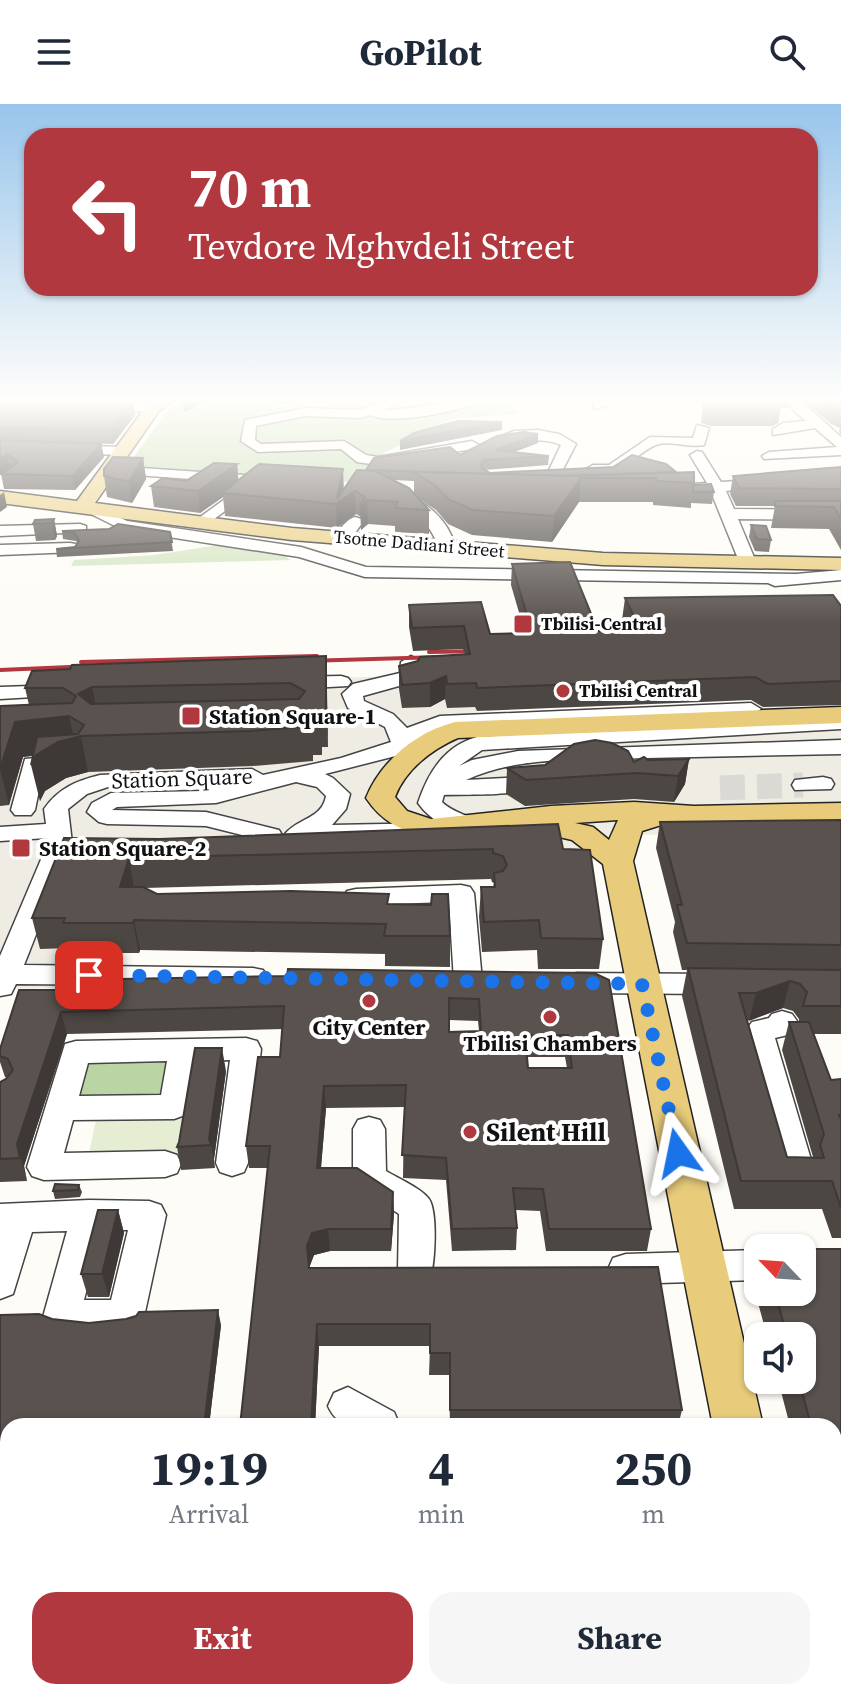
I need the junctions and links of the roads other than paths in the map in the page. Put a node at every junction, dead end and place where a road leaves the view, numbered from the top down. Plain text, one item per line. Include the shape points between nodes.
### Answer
1 (104, 475) edge
2 (144, 475) edge
3 (712, 475) edge
4 (297, 482) edge
5 (779, 482) edge
6 (717, 487) junction
7 (393, 488) edge
8 (248, 491) junction
9 (658, 491) edge
10 (0, 497) edge
11 (84, 505) junction
12 (727, 514) junction
13 (841, 515) edge
14 (189, 526) junction
15 (80, 529) junction
16 (0, 531) edge
17 (447, 546) junction
18 (0, 550) edge
19 (841, 564) edge
20 (753, 570) junction
21 (619, 575) junction
22 (841, 575) edge
23 (593, 592) dead end
24 (411, 662) edge
25 (341, 682) dead end
26 (276, 684) edge
27 (77, 690) edge
28 (8, 692) edge
29 (841, 706) edge
30 (841, 715) edge
31 (9, 719) edge
32 (841, 723) edge
33 (414, 738) junction
34 (841, 747) edge
35 (598, 753) junction
36 (841, 757) edge
37 (367, 758) junction
38 (77, 761) edge
39 (841, 764) edge
40 (282, 775) junction
41 (386, 784) junction
42 (436, 786) junction
43 (12, 810) edge
44 (841, 812) edge
45 (732, 814) junction
46 (694, 815) junction
47 (505, 822) junction
48 (470, 826) junction
49 (428, 828) junction
50 (65, 831) junction
51 (0, 834) edge
52 (297, 834) junction
53 (841, 834) edge
54 (270, 835) junction
55 (748, 839) edge
56 (137, 841) edge
57 (620, 849) junction
58 (461, 893) junction
59 (490, 893) edge
60 (337, 903) edge
61 (286, 978) edge
62 (2, 980) edge
63 (437, 981) edge
64 (468, 981) junction
65 (497, 982) edge
66 (555, 983) edge
67 (642, 984) junction
68 (743, 984) edge
69 (782, 1021) dead end
70 (184, 1050) junction
71 (59, 1096) junction
72 (369, 1129) dead end
73 (232, 1163) dead end
74 (796, 1163) edge
75 (165, 1164) dead end
76 (89, 1214) dead end
77 (9, 1217) edge
78 (744, 1265) edge
79 (702, 1266) junction
80 (600, 1269) edge
81 (417, 1270) edge
82 (0, 1283) edge
83 (736, 1418) edge

1 - 11 main road
2 - 8 street
3 - 6 street
4 - 8 street
5 - 6 street
6 - 9 street
6 - 12 street
7 - 17 street via 422,509 446,537
8 - 14 street
10 - 11 main road, Tsotne Dadiani Street
11 - 14 main road, Tsotne Dadiani Street via 146,510
11 - 14 street via 123,525
11 - 15 street
12 - 13 street
12 - 20 street
14 - 17 main road, Tsotne Dadiani Street via 349,530
14 - 21 street via 389,585 480,585 478,574
15 - 16 street
15 - 18 street via 72,552
17 - 20 main road, Tsotne Dadiani Street
19 - 20 main road, Tsotne Dadiani Street
20 - 21 street
20 - 22 street via 787,581
21 - 23 street via 616,592
24 - 33 street via 410,677 352,694 355,704 385,716
25 - 26 street
27 - 28 street
28 - 31 street
29 - 33 street via 479,719 440,722
30 - 33 main road, Station Square via 480,728
32 - 42 street via 477,744 438,774
33 - 37 street, Station Square
33 - 41 main road, Station Square
34 - 35 street
35 - 36 street via 674,763
35 - 39 street via 659,769
35 - 42 street via 559,755 528,784
37 - 40 street, Station Square
37 - 41 street
38 - 43 street via 33,764
40 - 50 street, Station Square via 99,781 76,789
40 - 52 street via 321,781 338,794 330,815
40 - 54 street via 217,796 111,800 99,812 107,817 206,819
41 - 49 main road via 380,798 389,812
42 - 48 street via 430,803 435,811
43 - 50 street
44 - 45 main road
45 - 46 main road
45 - 53 street via 799,831
45 - 55 street
46 - 47 main road via 634,811
46 - 57 main road via 639,820 628,827
47 - 48 main road
47 - 57 main road via 565,827
48 - 49 main road
49 - 52 street
50 - 51 street
50 - 62 street
52 - 54 street
54 - 56 street
57 - 67 main road
58 - 59 street
58 - 60 street via 368,896
58 - 64 street
61 - 62 street
63 - 64 street
64 - 65 street
66 - 67 street
67 - 68 street
67 - 79 main road
69 - 74 street via 782,1027 759,1033
70 - 71 street via 76,1052
70 - 71 street via 174,1107
70 - 73 street via 246,1049
71 - 75 street via 44,1167
72 - 81 street via 370,1178 416,1207
76 - 77 street
77 - 82 street
78 - 79 street
79 - 80 street
79 - 83 main road

